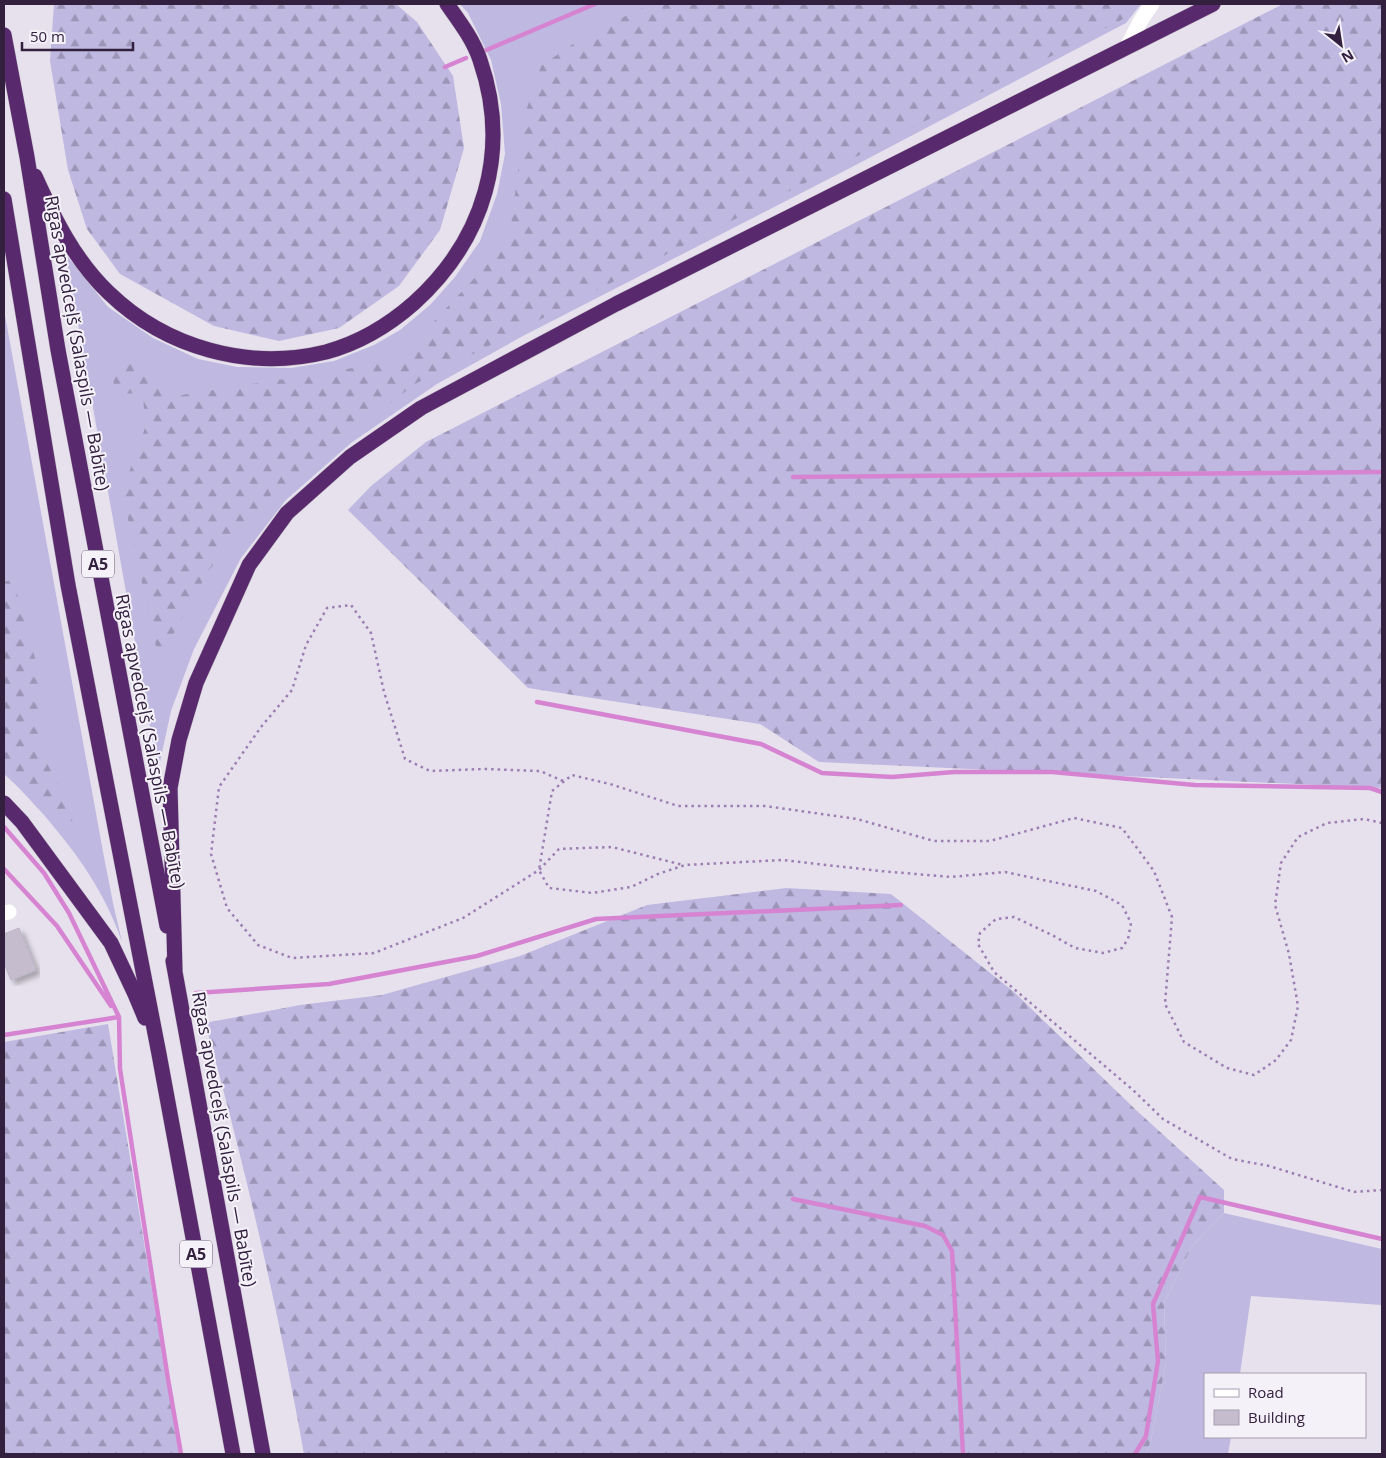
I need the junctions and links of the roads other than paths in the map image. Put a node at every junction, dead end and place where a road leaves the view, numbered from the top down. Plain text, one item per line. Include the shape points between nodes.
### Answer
1 (447, 4) edge
2 (1152, 4) edge
3 (1213, 4) edge
4 (4, 35) edge
5 (1127, 47) junction
6 (27, 157) junction
7 (4, 199) edge
8 (4, 803) edge
9 (175, 970) junction
10 (159, 1054) junction
11 (233, 1454) edge
12 (263, 1454) edge

1 - 6 highway via 466,30 488,87 493,128 490,171 478,216 448,267 402,314 382,328 326,352 269,359 211,351 185,342 133,314 86,267 69,243
2 - 5 lane
3 - 5 highway
4 - 6 highway, Rīgas apvedceļš (Salaspils — Babīte) / A5
5 - 9 highway via 625,299 421,408 350,457 287,513 249,565 196,683 179,740 170,788
6 - 9 highway, Rīgas apvedceļš (Salaspils — Babīte) / A5 via 58,350
7 - 10 highway, A5 via 68,585
8 - 10 highway via 22,822 111,943
9 - 12 highway, Rīgas apvedceļš (Salaspils — Babīte) / A5
10 - 11 highway, A5

